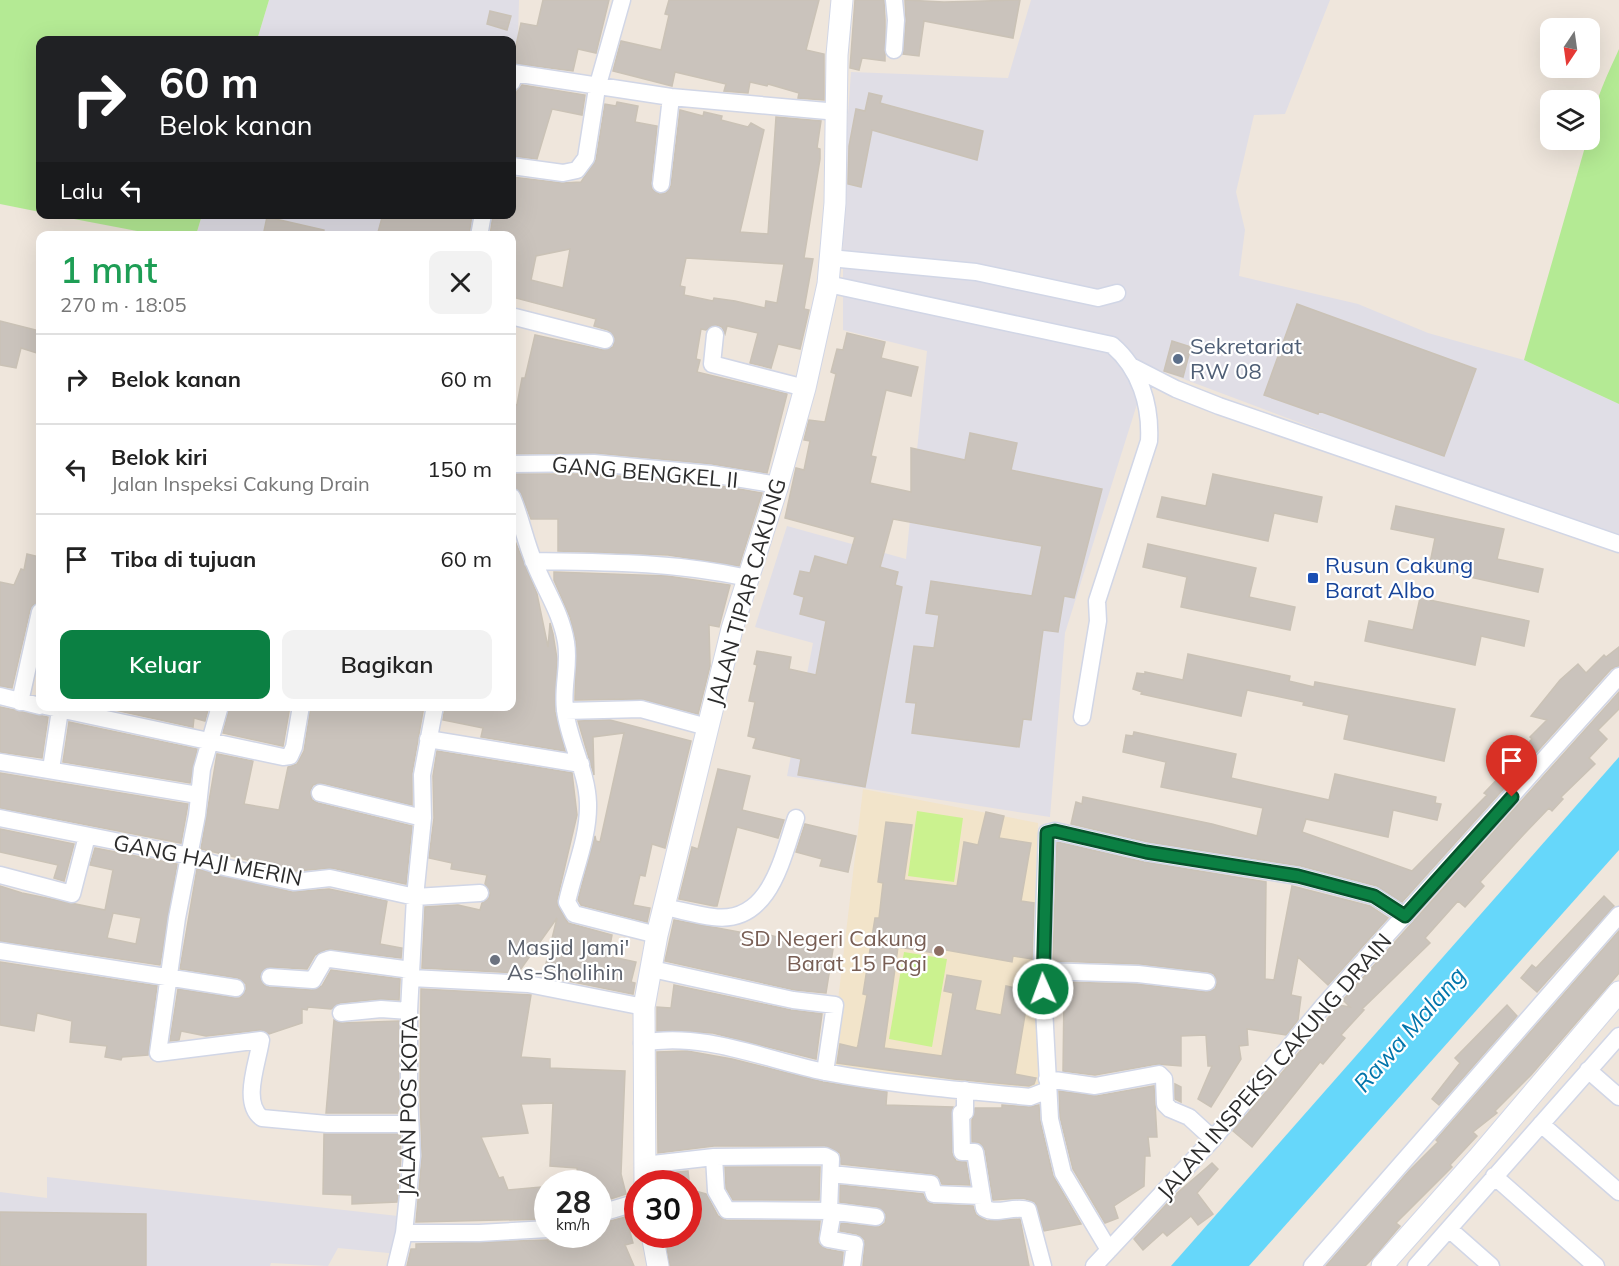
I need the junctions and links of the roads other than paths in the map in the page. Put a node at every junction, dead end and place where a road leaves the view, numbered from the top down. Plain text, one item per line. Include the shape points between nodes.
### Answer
1 (622, 0) edge
2 (842, 0) edge
3 (894, 0) edge
4 (894, 50) dead end
5 (516, 73) edge
6 (597, 88) junction
7 (671, 97) junction
8 (837, 112) junction
9 (516, 166) edge
10 (661, 184) dead end
11 (830, 258) junction
12 (828, 284) junction
13 (1117, 293) dead end
14 (516, 319) edge
15 (715, 335) dead end
16 (605, 340) dead end
17 (1133, 367) junction
18 (805, 388) junction
19 (516, 464) edge
20 (778, 485) junction
21 (516, 509) edge
22 (1619, 544) edge
23 (533, 561) junction
24 (747, 578) junction
25 (36, 630) edge
26 (1619, 676) edge
27 (0, 696) edge
28 (20, 702) junction
29 (36, 705) edge
30 (53, 711) edge
31 (218, 711) edge
32 (300, 711) edge
33 (434, 711) edge
34 (565, 711) junction
35 (93, 712) edge
36 (1082, 717) dead end
37 (707, 727) junction
38 (428, 739) junction
39 (209, 740) junction
40 (0, 762) edge
41 (581, 764) junction
42 (51, 769) junction
43 (320, 793) dead end
44 (198, 795) junction
45 (0, 818) edge
46 (423, 818) junction
47 (796, 818) dead end
48 (87, 836) junction
49 (189, 856) junction
50 (0, 875) edge
51 (480, 893) dead end
52 (415, 897) junction
53 (664, 907) junction
54 (1619, 915) edge
55 (1405, 916) junction
56 (657, 934) junction
57 (0, 951) edge
58 (652, 969) junction
59 (1042, 972) junction
60 (411, 974) junction
61 (170, 977) junction
62 (270, 977) dead end
63 (1207, 982) dead end
64 (236, 988) dead end
65 (1619, 992) edge
66 (644, 1007) junction
67 (409, 1011) junction
68 (341, 1013) dead end
69 (1619, 1036) edge
70 (642, 1043) junction
71 (1588, 1071) junction
72 (825, 1072) junction
73 (1048, 1084) junction
74 (965, 1090) junction
75 (1619, 1097) edge
76 (410, 1124) junction
77 (1541, 1124) junction
78 (1213, 1139) junction
79 (714, 1157) junction
80 (644, 1170) edge
81 (660, 1170) edge
82 (831, 1174) junction
83 (1494, 1176) junction
84 (1619, 1192) edge
85 (982, 1196) junction
86 (831, 1211) junction
87 (876, 1217) dead end
88 (1449, 1229) junction
89 (534, 1230) edge
90 (404, 1233) junction
91 (655, 1248) edge
92 (1109, 1250) junction
93 (396, 1266) edge
94 (658, 1266) edge
95 (852, 1266) edge
96 (1043, 1266) edge
97 (1094, 1266) edge
98 (1312, 1266) edge
99 (1382, 1266) edge
100 (1416, 1266) edge
101 (1491, 1266) edge
102 (1596, 1266) edge

1 - 6 street
2 - 8 street, JALAN TIPAR CAKUNG
3 - 4 street
5 - 6 street
6 - 7 street
6 - 9 street via 586,158 577,170 562,173
7 - 8 street
7 - 10 street
8 - 11 street, JALAN TIPAR CAKUNG
11 - 12 street, JALAN TIPAR CAKUNG
11 - 13 street via 976,272 1098,298
12 - 17 street via 1112,345
12 - 18 street, JALAN TIPAR CAKUNG
14 - 16 street
15 - 18 street via 712,364
17 - 22 street via 1219,406
17 - 36 street via 1150,418 1149,441 1097,601 1098,621
18 - 20 street, JALAN TIPAR CAKUNG
19 - 20 street, GANG BENGKEL II via 594,463
20 - 24 street, JALAN TIPAR CAKUNG
21 - 23 street
23 - 24 street via 645,563 703,568
23 - 34 street via 557,606 566,640 569,662 563,681
24 - 37 street, JALAN TIPAR CAKUNG
25 - 28 street
26 - 55 street, JALAN INSPEKSI CAKUNG DRAIN
27 - 28 street
28 - 29 street
30 - 42 street
31 - 39 street
32 - 39 street via 290,756
33 - 38 street, JALAN POS KOTA
34 - 37 street via 641,709
34 - 41 street
35 - 39 street
37 - 53 street, JALAN TIPAR CAKUNG
38 - 41 street
38 - 46 street, JALAN POS KOTA via 422,776
39 - 44 street
40 - 42 street
41 - 56 street via 587,819 567,902 570,910
42 - 44 street
43 - 46 street
44 - 49 street
45 - 48 street, GANG HAJI MERIN
46 - 52 street, JALAN POS KOTA
47 - 53 street via 774,881 755,906 729,917 715,918
48 - 49 street, GANG HAJI MERIN
48 - 50 street via 72,894
49 - 52 street, GANG HAJI MERIN via 294,882 330,878
49 - 61 street
51 - 52 street, GANG HAJI MERIN
52 - 60 street, JALAN POS KOTA
53 - 56 street, JALAN TIPAR CAKUNG
54 - 98 street
55 - 59 street via 1374,896 1298,876 1146,852 1055,831 1047,833 1045,840
55 - 78 street, JALAN INSPEKSI CAKUNG DRAIN via 1324,1005
56 - 58 street, JALAN TIPAR CAKUNG
57 - 61 street
58 - 66 street, JALAN TIPAR CAKUNG
58 - 72 street via 793,1000 835,1005
59 - 63 street via 1138,974
59 - 73 street
60 - 62 street via 330,959 324,961 313,980
60 - 66 street via 528,984
60 - 67 street, JALAN POS KOTA
61 - 64 street
61 - 76 street via 158,1053 261,1040 251,1102 254,1112 262,1118 327,1124
65 - 99 street
66 - 70 street, JALAN TIPAR CAKUNG
67 - 68 street
67 - 76 street, JALAN POS KOTA
69 - 71 street
70 - 72 street via 662,1039 696,1042
70 - 80 street, JALAN TIPAR CAKUNG
71 - 75 street
71 - 77 street
72 - 74 street
73 - 74 street via 1029,1097
73 - 78 street via 1095,1086 1160,1074 1164,1079 1165,1104 1189,1117
73 - 92 street via 1050,1119 1063,1173
74 - 85 street via 962,1152 975,1152
76 - 90 street, JALAN POS KOTA via 412,1156
77 - 83 street
77 - 84 street
78 - 92 street, JALAN INSPEKSI CAKUNG DRAIN
79 - 81 street
79 - 82 street via 829,1157
79 - 86 street via 716,1191 727,1210
82 - 85 street via 931,1184 934,1194
82 - 86 street
83 - 88 street
83 - 102 street
85 - 96 street via 987,1211 1028,1210
86 - 87 street
86 - 95 street via 828,1239 855,1244
88 - 100 street
88 - 101 street
89 - 90 street
90 - 93 street, JALAN POS KOTA
91 - 94 street
92 - 97 street, JALAN INSPEKSI CAKUNG DRAIN

